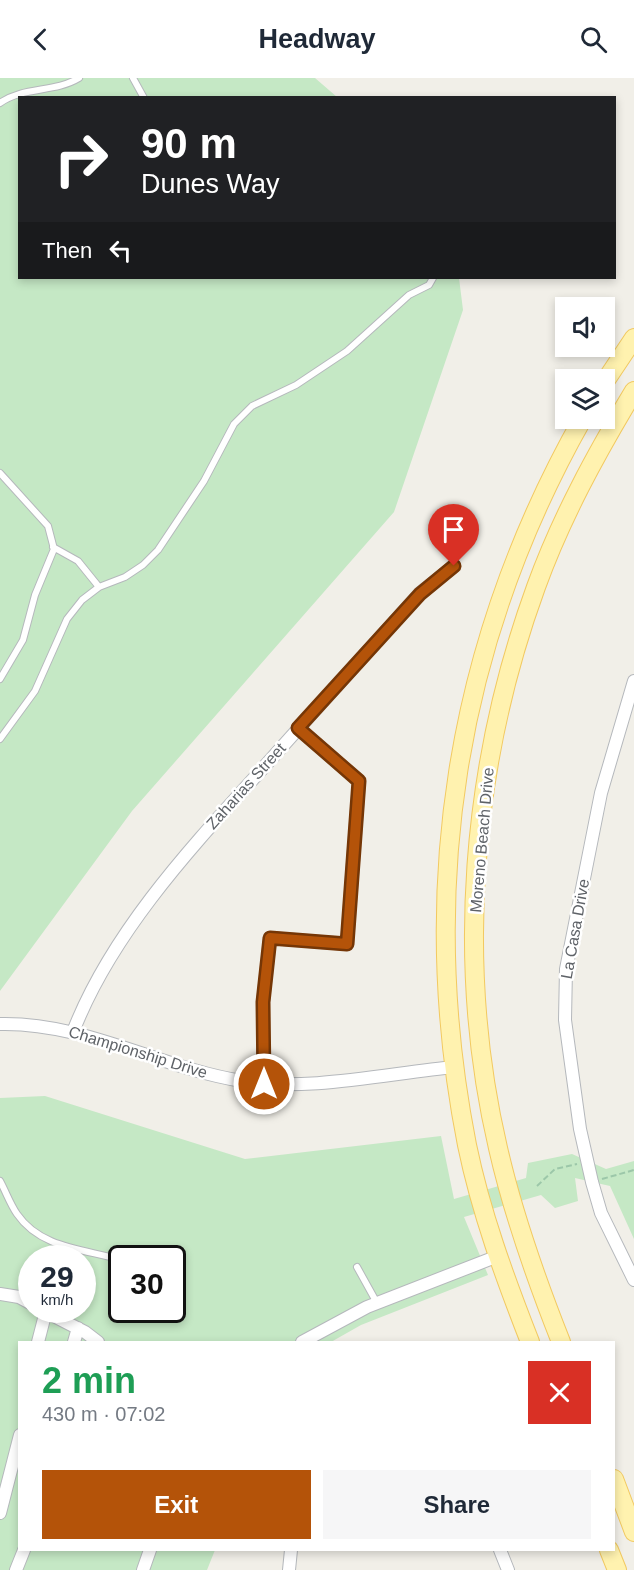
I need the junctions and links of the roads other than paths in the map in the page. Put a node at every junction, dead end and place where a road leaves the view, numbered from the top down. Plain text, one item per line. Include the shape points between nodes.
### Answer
1 (79, 78) edge
2 (133, 78) edge
3 (143, 96) edge
4 (0, 103) edge
5 (432, 279) edge
6 (634, 338) edge
7 (613, 369) edge
8 (634, 391) edge
9 (577, 429) edge
10 (0, 473) edge
11 (53, 547) junction
12 (454, 566) dead end
13 (99, 588) junction
14 (0, 679) edge
15 (634, 681) edge
16 (298, 728) junction
17 (0, 739) edge
18 (0, 1024) edge
19 (73, 1032) junction
20 (483, 1065) junction
21 (455, 1067) junction
22 (264, 1084) junction
23 (0, 1181) edge
24 (498, 1256) junction
25 (108, 1257) edge
26 (357, 1268) dead end
27 (634, 1280) edge
28 (0, 1294) edge
29 (18, 1297) edge
30 (377, 1303) junction
31 (42, 1323) edge
32 (69, 1323) edge
33 (78, 1328) junction
34 (38, 1341) edge
35 (75, 1341) edge
36 (97, 1341) edge
37 (304, 1341) edge
38 (530, 1341) edge
39 (561, 1341) edge
40 (18, 1443) edge
41 (617, 1494) edge
42 (0, 1513) edge
43 (634, 1532) edge
44 (24, 1551) edge
45 (150, 1551) edge
46 (291, 1551) edge
47 (500, 1551) edge
48 (609, 1551) edge
49 (16, 1570) edge
50 (143, 1570) edge
51 (288, 1570) edge
52 (508, 1570) edge
53 (617, 1570) edge

1 - 4 lane via 20,93
2 - 3 lane
5 - 13 lane via 347,351 296,385 252,406 234,424 204,481 158,550 143,565
6 - 7 main road
8 - 20 main road, Moreno Beach Drive via 596,454 536,587 507,676 478,844 474,894 474,965
9 - 21 main road, Moreno Beach Drive via 508,578 485,645 455,784 444,894 445,971
10 - 11 lane via 48,526
11 - 13 lane via 78,561
11 - 14 lane via 23,640
12 - 16 street, Zaharias Street via 420,594
13 - 17 lane via 82,600 67,619 35,691
15 - 27 street, La Casa Drive via 601,794 564,995 580,1129 592,1182 601,1213
16 - 19 street, Zaharias Street via 172,872 100,973
16 - 22 street via 359,781 347,944 270,938 263,1002
18 - 19 street, Championship Drive
19 - 22 street, Championship Drive via 219,1076
20 - 21 main road
20 - 39 main road, Moreno Beach Drive via 509,1194
21 - 22 street, Championship Drive via 306,1084
21 - 24 main road, Moreno Beach Drive via 467,1147
23 - 25 lane via 18,1215 32,1230 58,1245
24 - 30 street
24 - 38 main road, Moreno Beach Drive
26 - 30 lane
28 - 29 street
30 - 37 street
31 - 34 street
32 - 33 street
33 - 35 street
33 - 36 street
40 - 42 street
41 - 43 main road
44 - 49 street
45 - 50 street
46 - 51 street
47 - 52 street
48 - 53 main road

